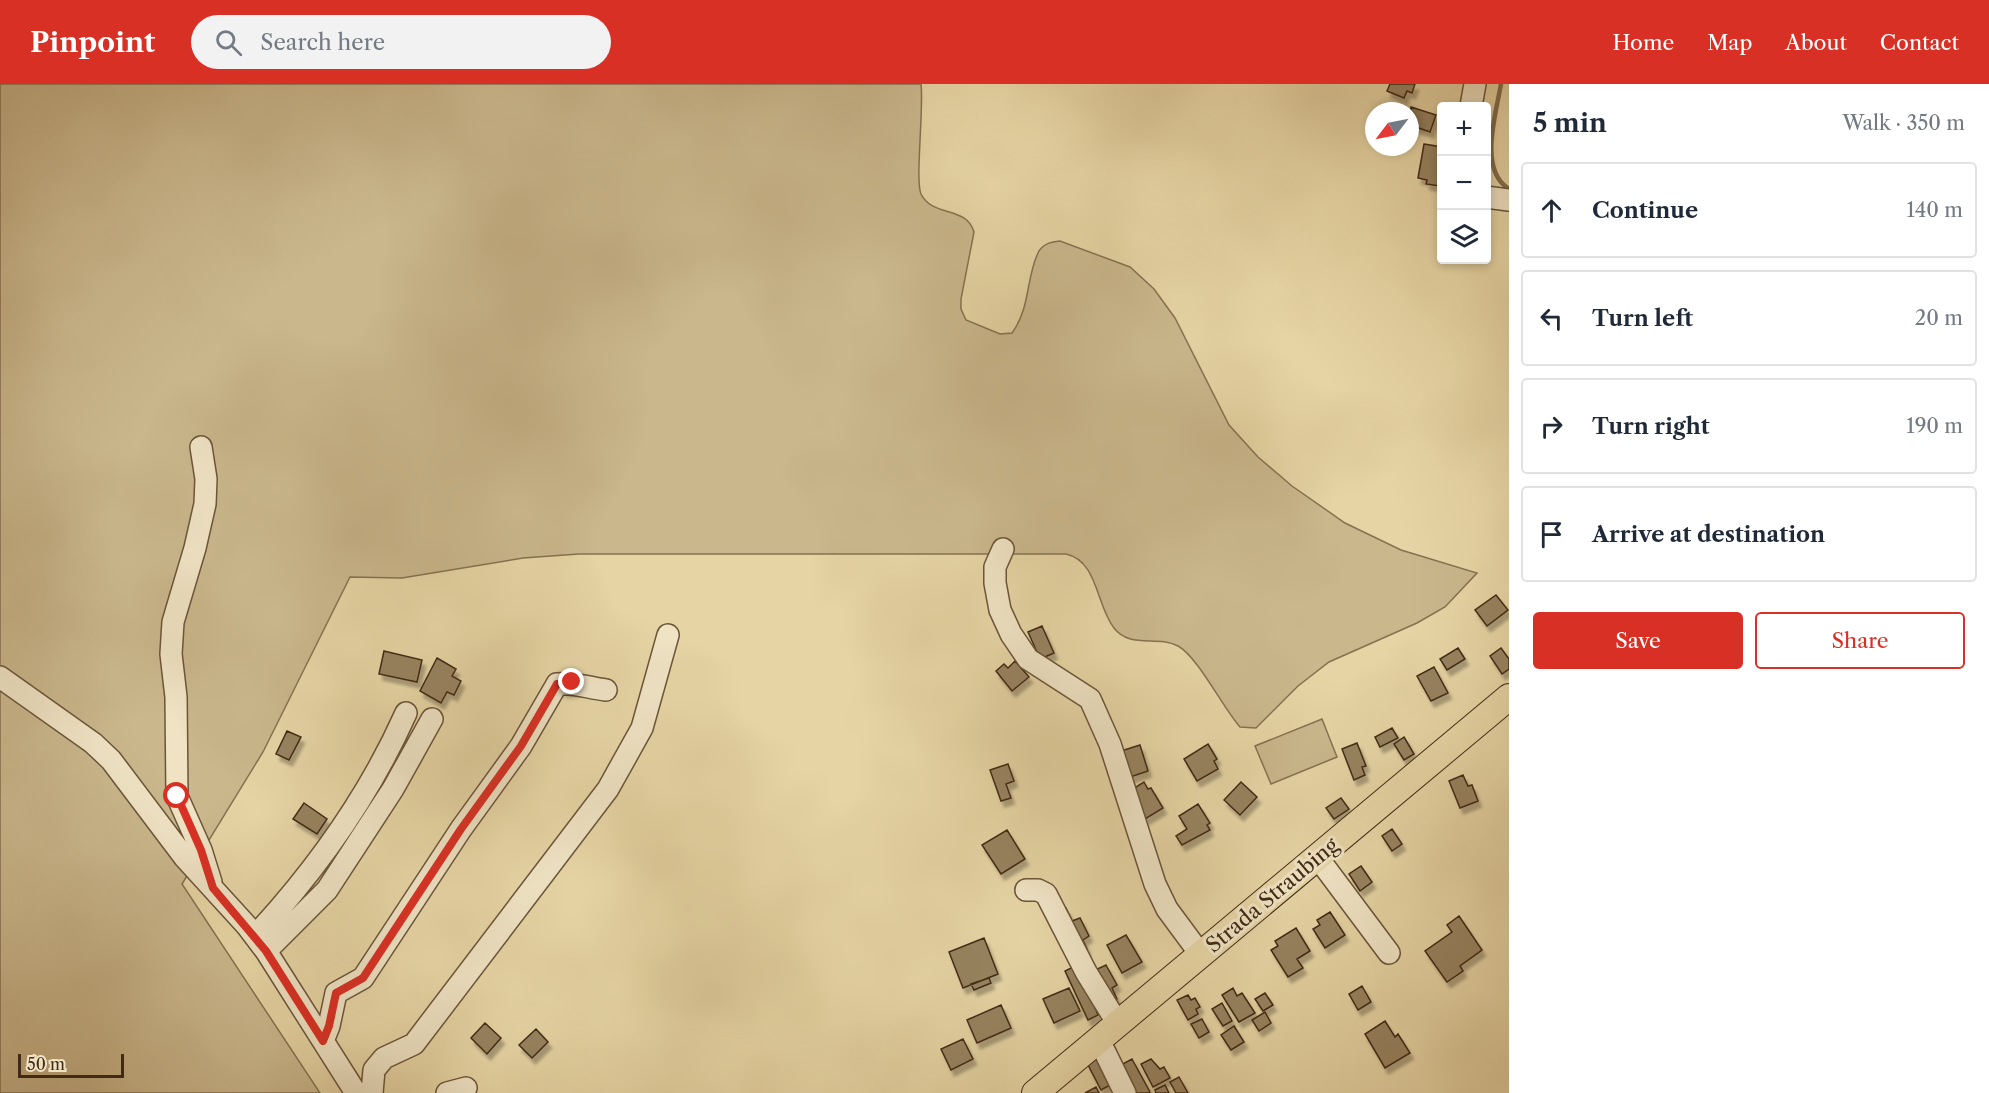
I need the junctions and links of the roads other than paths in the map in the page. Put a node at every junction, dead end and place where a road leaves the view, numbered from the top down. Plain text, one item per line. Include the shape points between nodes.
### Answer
1 (1475, 84) edge
2 (1472, 102) edge
3 (1491, 197) edge
4 (1509, 200) edge
5 (201, 447) dead end
6 (1003, 549) dead end
7 (668, 635) dead end
8 (0, 677) edge
9 (606, 690) dead end
10 (1509, 697) edge
11 (406, 713) dead end
12 (432, 719) dead end
13 (1318, 858) junction
14 (213, 888) junction
15 (1026, 890) dead end
16 (261, 943) junction
17 (1389, 953) dead end
18 (1201, 956) junction
19 (1108, 1032) junction
20 (323, 1041) junction
21 (356, 1093) edge
22 (372, 1093) edge
23 (1035, 1093) edge
24 (1125, 1093) edge

1 - 2 street
3 - 4 street
5 - 14 street via 205,504 173,622 171,654 176,697 177,796
6 - 18 street via 995,567 995,583 1000,610 1011,634 1028,659 1090,699 1107,736 1155,884 1167,909
7 - 22 street via 642,728 608,789 414,1044 384,1058 374,1070
8 - 14 street via 111,760 185,858
9 - 20 street via 572,682 557,684 521,746 363,978 336,993
10 - 13 main road, Strada Straubing
11 - 16 street via 363,796
12 - 16 street via 393,789 327,890
13 - 17 street
13 - 18 main road, Strada Straubing
14 - 16 street
15 - 19 street via 1046,894 1086,972
16 - 20 street
18 - 19 main road, Strada Straubing
19 - 23 main road, Strada Straubing
19 - 24 street
20 - 21 street

